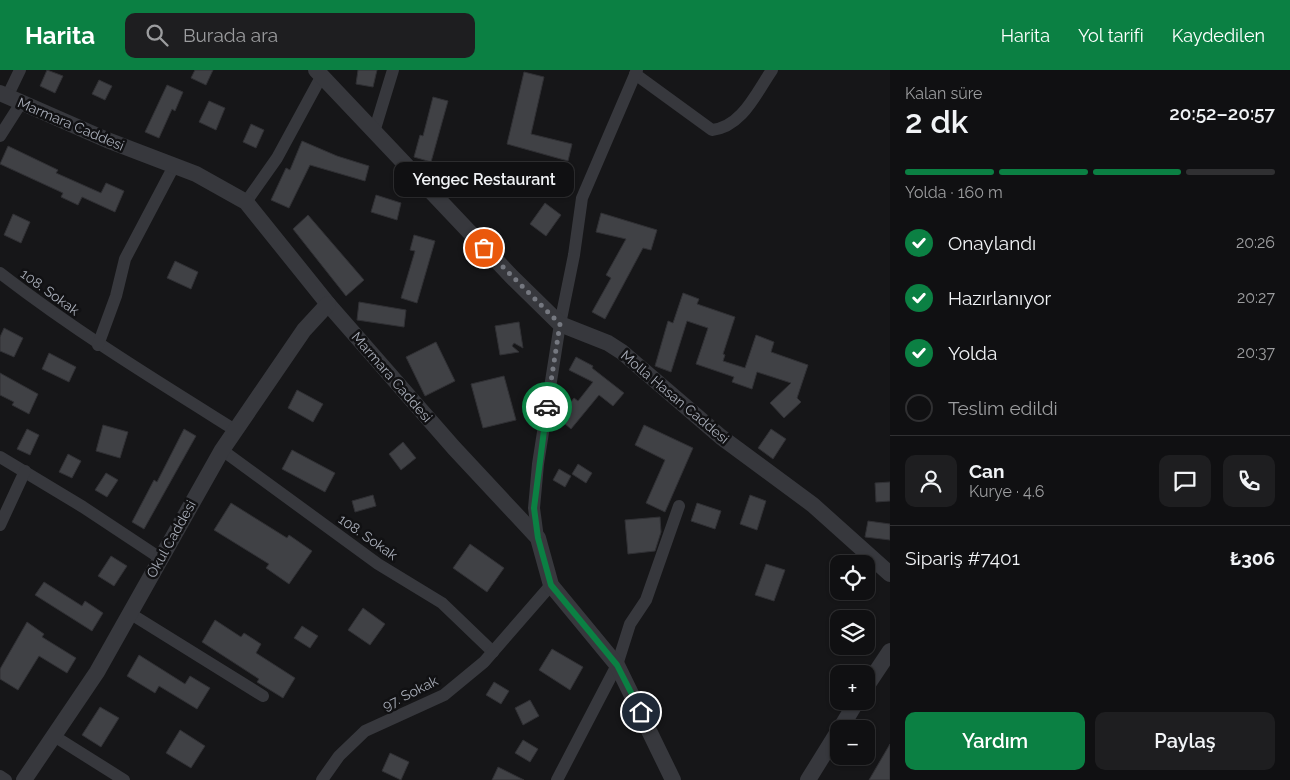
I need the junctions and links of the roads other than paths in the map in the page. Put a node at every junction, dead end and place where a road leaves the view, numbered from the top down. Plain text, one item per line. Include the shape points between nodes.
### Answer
1 (20, 70) edge
2 (393, 70) edge
3 (772, 70) edge
4 (636, 72) edge
5 (319, 74) edge
6 (9, 97) edge
7 (374, 132) junction
8 (0, 136) edge
9 (174, 166) junction
10 (246, 202) junction
11 (0, 273) edge
12 (328, 304) junction
13 (560, 324) junction
14 (98, 344) junction
15 (235, 430) junction
16 (222, 450) junction
17 (0, 457) edge
18 (25, 472) junction
19 (679, 506) dead end
20 (0, 525) edge
21 (538, 538) junction
22 (160, 558) junction
23 (890, 574) edge
24 (551, 585) junction
25 (131, 614) junction
26 (890, 651) edge
27 (493, 652) junction
28 (617, 665) junction
29 (875, 674) edge
30 (263, 696) dead end
31 (54, 736) junction
32 (830, 745) edge
33 (0, 776) edge
34 (6, 780) edge
35 (24, 780) edge
36 (124, 780) edge
37 (322, 780) edge
38 (557, 780) edge
39 (673, 780) edge
40 (808, 780) edge

1 - 6 street
2 - 7 street
3 - 4 street via 733,124 712,130
4 - 13 street via 582,198
5 - 7 street, Molla Hasan Caddesi
5 - 10 street via 276,158
6 - 8 street
6 - 9 street, Marmara Caddesi
7 - 13 street, Molla Hasan Caddesi
9 - 10 street, Marmara Caddesi
9 - 14 street via 125,259 116,296
10 - 12 street, Marmara Caddesi
11 - 14 street, 108. Sokak
12 - 15 street, Okul Caddesi via 304,330
12 - 21 street, Marmara Caddesi
13 - 21 street via 538,464 534,508
13 - 23 street, Molla Hasan Caddesi via 622,352 721,436 813,505
14 - 15 street, 108. Sokak
15 - 16 street, Okul Caddesi
16 - 22 street, Okul Caddesi
16 - 27 street, 108. Sokak via 378,564 442,603
17 - 18 street
18 - 20 street
18 - 22 street
19 - 28 street via 646,600 630,624
21 - 24 street, Marmara Caddesi
22 - 25 street, Okul Caddesi
24 - 27 street, 97. Sokak
24 - 28 street, Marmara Caddesi
25 - 30 street
25 - 31 street, Okul Caddesi
26 - 29 street
27 - 37 street, 97. Sokak via 444,695 365,731 339,756
28 - 38 street
28 - 39 street, Marmara Caddesi
31 - 35 street, Okul Caddesi
31 - 36 street
32 - 40 street
33 - 34 street

